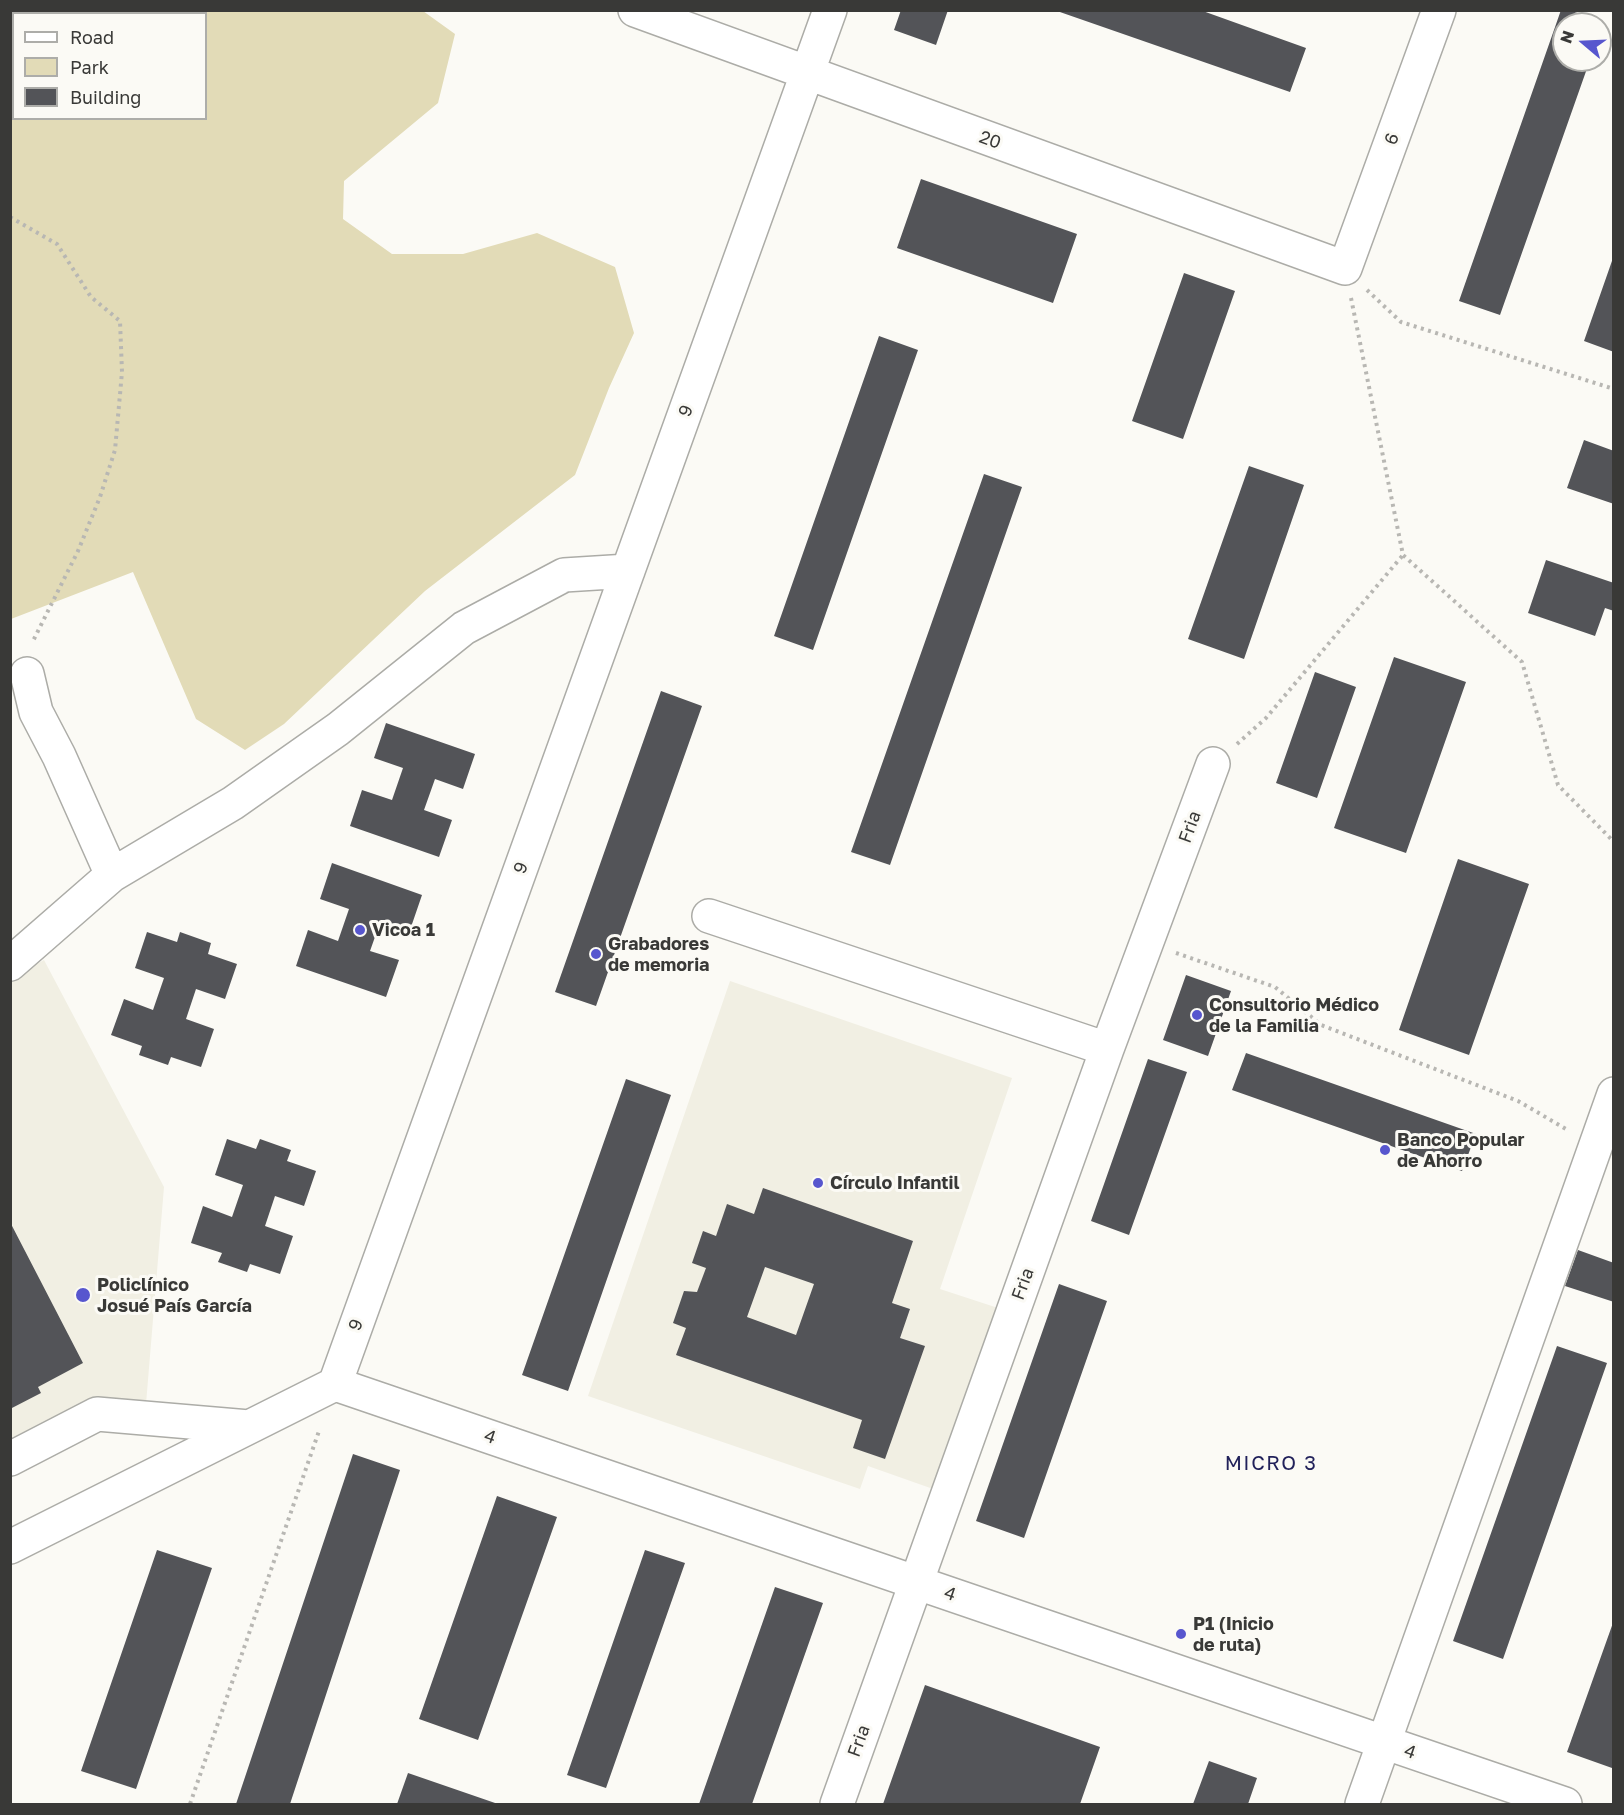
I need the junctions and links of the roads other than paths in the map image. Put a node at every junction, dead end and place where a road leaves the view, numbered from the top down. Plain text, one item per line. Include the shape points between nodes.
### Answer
1 (635, 10) edge
2 (830, 10) edge
3 (1439, 10) edge
4 (807, 74) junction
5 (1345, 268) joint
6 (628, 571) junction
7 (27, 674) road end
8 (1213, 764) road end
9 (112, 875) junction
10 (709, 916) dead end
11 (10, 964) edge
12 (1107, 1048) junction
13 (1614, 1094) edge
14 (335, 1384) junction
15 (249, 1427) junction
16 (10, 1459) edge
17 (10, 1547) edge
18 (917, 1583) junction
19 (1384, 1743) junction
20 (837, 1804) edge
21 (1362, 1804) edge
22 (1565, 1804) edge

1 - 4 street, 20
2 - 4 street, 9
3 - 5 street, 6
4 - 5 street, 20
4 - 6 street, 9
6 - 9 street via 564,575 464,628 338,729 243,797
6 - 14 street, 9
7 - 9 street via 36,712
8 - 12 street, Fria
9 - 11 street
10 - 12 street
12 - 18 street, Fria
13 - 19 street
14 - 15 street
14 - 18 street, 4
15 - 16 street via 97,1414
15 - 17 street
18 - 19 street, 4
18 - 20 street, Fria
19 - 21 street
19 - 22 street, 4

